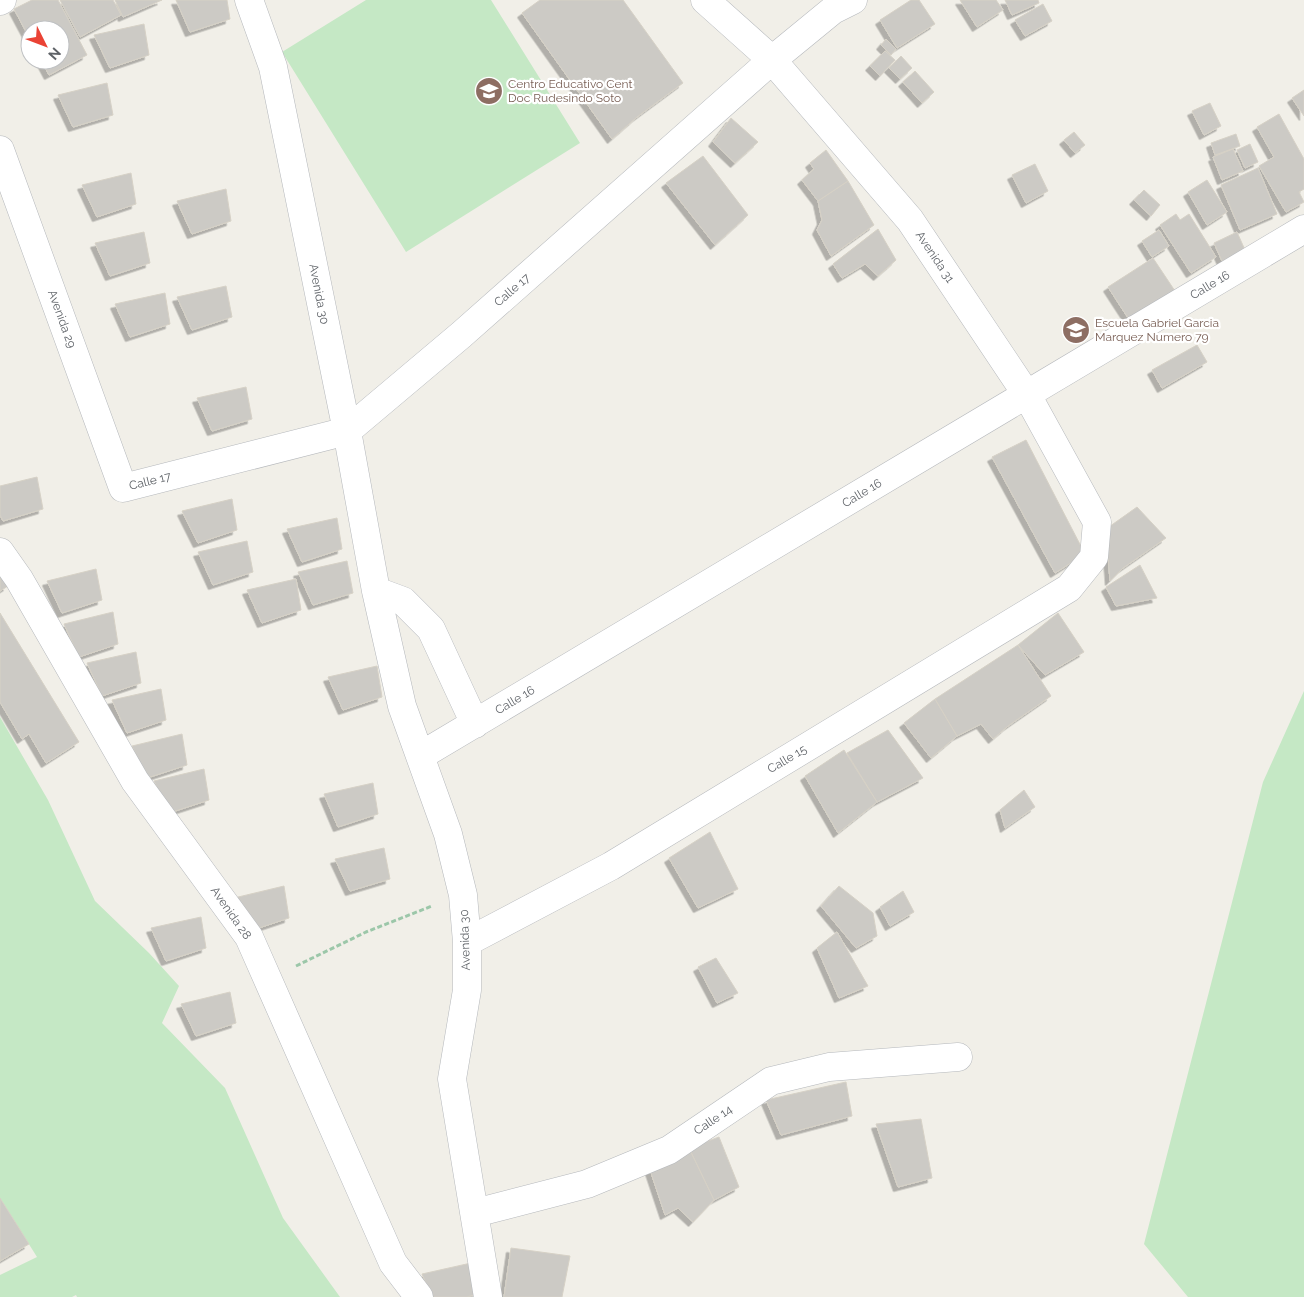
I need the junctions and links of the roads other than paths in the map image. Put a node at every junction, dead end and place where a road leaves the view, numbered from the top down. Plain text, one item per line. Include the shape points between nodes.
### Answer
1 (249, 0) edge
2 (704, 0) edge
3 (853, 0) edge
4 (772, 60) junction
5 (0, 150) edge
6 (1304, 229) edge
7 (1027, 395) junction
8 (346, 431) junction
9 (123, 488) joint
10 (0, 552) edge
11 (1094, 557) joint
12 (376, 591) junction
13 (475, 724) junction
14 (420, 756) junction
15 (466, 942) junction
16 (958, 1057) dead end
17 (475, 1213) junction
18 (419, 1297) edge
19 (488, 1297) edge

1 - 8 street, Avenida 30 via 273,67
2 - 4 street, Avenida 31
3 - 4 street, Calle 17 via 833,10
4 - 7 street, Avenida 31 via 910,220
4 - 8 street, Calle 17 via 461,335
5 - 9 street, Avenida 29
6 - 7 street, Calle 16
7 - 11 street, Avenida 31 via 1097,522
7 - 13 street, Calle 16
8 - 9 street, Calle 17
8 - 12 street, Avenida 30
10 - 18 street, Avenida 28 via 19,579 135,781 249,937 393,1263
11 - 15 street, Calle 15 via 1069,588 610,866
12 - 13 street via 403,601 431,629
12 - 14 street, Avenida 30 via 402,706
13 - 14 street, Calle 16
14 - 15 street, Avenida 30 via 448,834 463,894
15 - 17 street, Avenida 30 via 467,990 452,1079
16 - 17 street, Calle 14 via 829,1067 771,1081 669,1150 587,1184
17 - 19 street, Avenida 30

